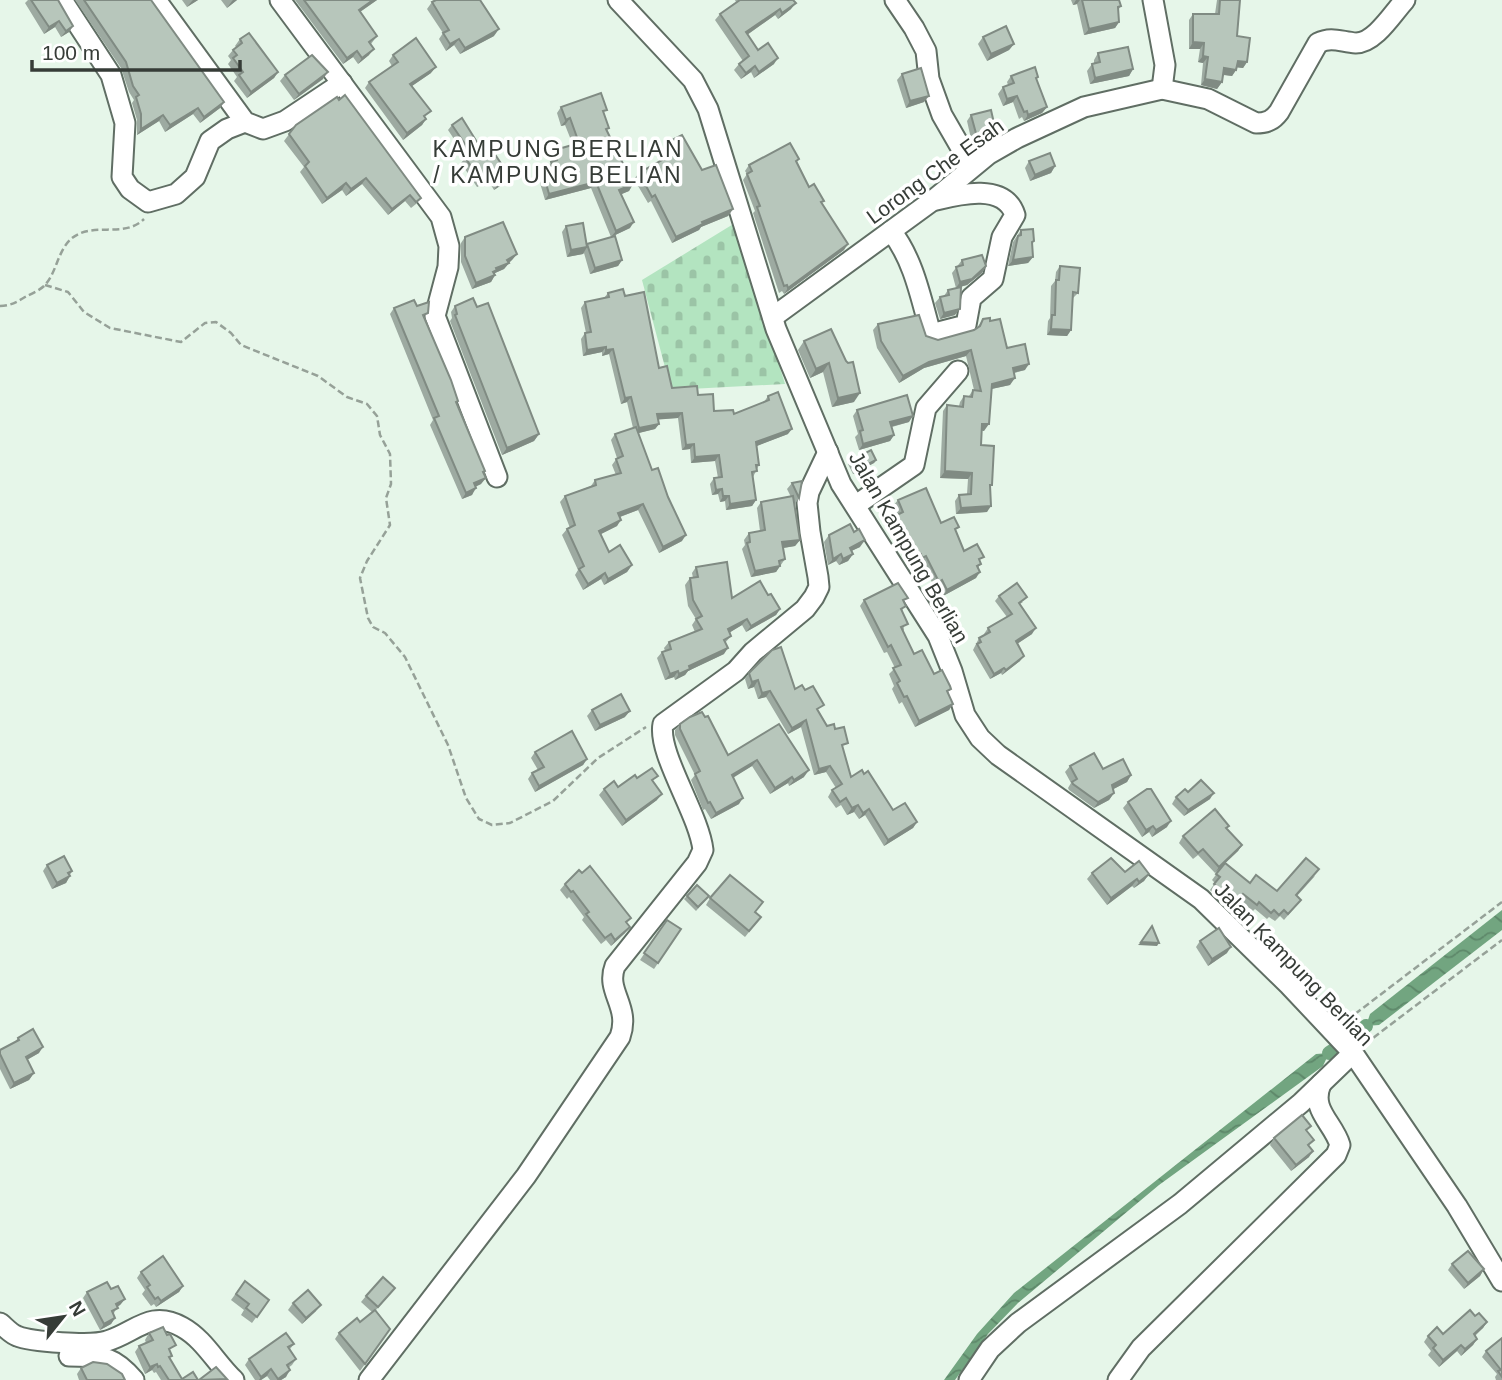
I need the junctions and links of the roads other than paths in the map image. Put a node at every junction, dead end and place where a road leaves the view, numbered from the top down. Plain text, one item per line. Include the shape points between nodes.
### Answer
1 (62, 0) edge
2 (156, 0) edge
3 (280, 0) edge
4 (618, 0) edge
5 (895, 0) edge
6 (1153, 0) edge
7 (1405, 0) edge
8 (342, 83) junction
9 (1162, 89) junction
10 (245, 122) junction
11 (972, 167) junction
12 (932, 201) junction
13 (891, 231) junction
14 (772, 317) junction
15 (958, 371) dead end
16 (828, 452) junction
17 (497, 477) dead end
18 (856, 505) junction
19 (1353, 1053) junction
20 (1321, 1084) junction
21 (1502, 1281) edge
22 (0, 1323) edge
23 (16, 1336) junction
24 (134, 1380) edge
25 (234, 1380) edge
26 (369, 1380) edge
27 (969, 1380) edge
28 (1118, 1380) edge

1 - 10 street via 111,75 125,122 122,177 148,202 176,194 195,177 211,141
2 - 10 street
3 - 8 street
4 - 14 street, Jalan Kampung Berlian via 693,80 708,109
5 - 11 street via 926,51 929,79 942,116
6 - 9 street via 1165,65
7 - 9 street, Lorong Che Esah via 1364,41 1332,38 1318,43 1279,112 1269,121 1256,123 1208,99
8 - 10 street via 285,121 263,130
8 - 17 street via 441,217 449,246 448,267 435,316
9 - 11 street, Lorong Che Esah via 1084,107 1017,138
11 - 12 street, Lorong Che Esah
12 - 13 street, Lorong Che Esah
12 - 13 street via 963,193 992,195 1009,204 1016,215 1002,237 993,279 971,298 965,325 931,334 912,270
13 - 14 street, Lorong Che Esah
14 - 16 street, Jalan Kampung Berlian
15 - 18 street via 926,408 914,465
16 - 18 street, Jalan Kampung Berlian
16 - 26 street via 808,492 819,587 814,597 736,671 663,724 667,753 703,849 615,966 612,981 624,1017 620,1037 526,1176
18 - 19 street, Jalan Kampung Berlian via 938,636 965,715 980,738 1201,899
19 - 20 street
19 - 21 street, Jalan Kampung Berlian
20 - 27 street via 1180,1204 1018,1323 990,1349
20 - 28 street via 1316,1096 1337,1136 1336,1155 1150,1338
22 - 23 street
23 - 24 street via 66,1356 109,1358
23 - 25 street via 78,1345 100,1343 144,1322 164,1320 201,1341

